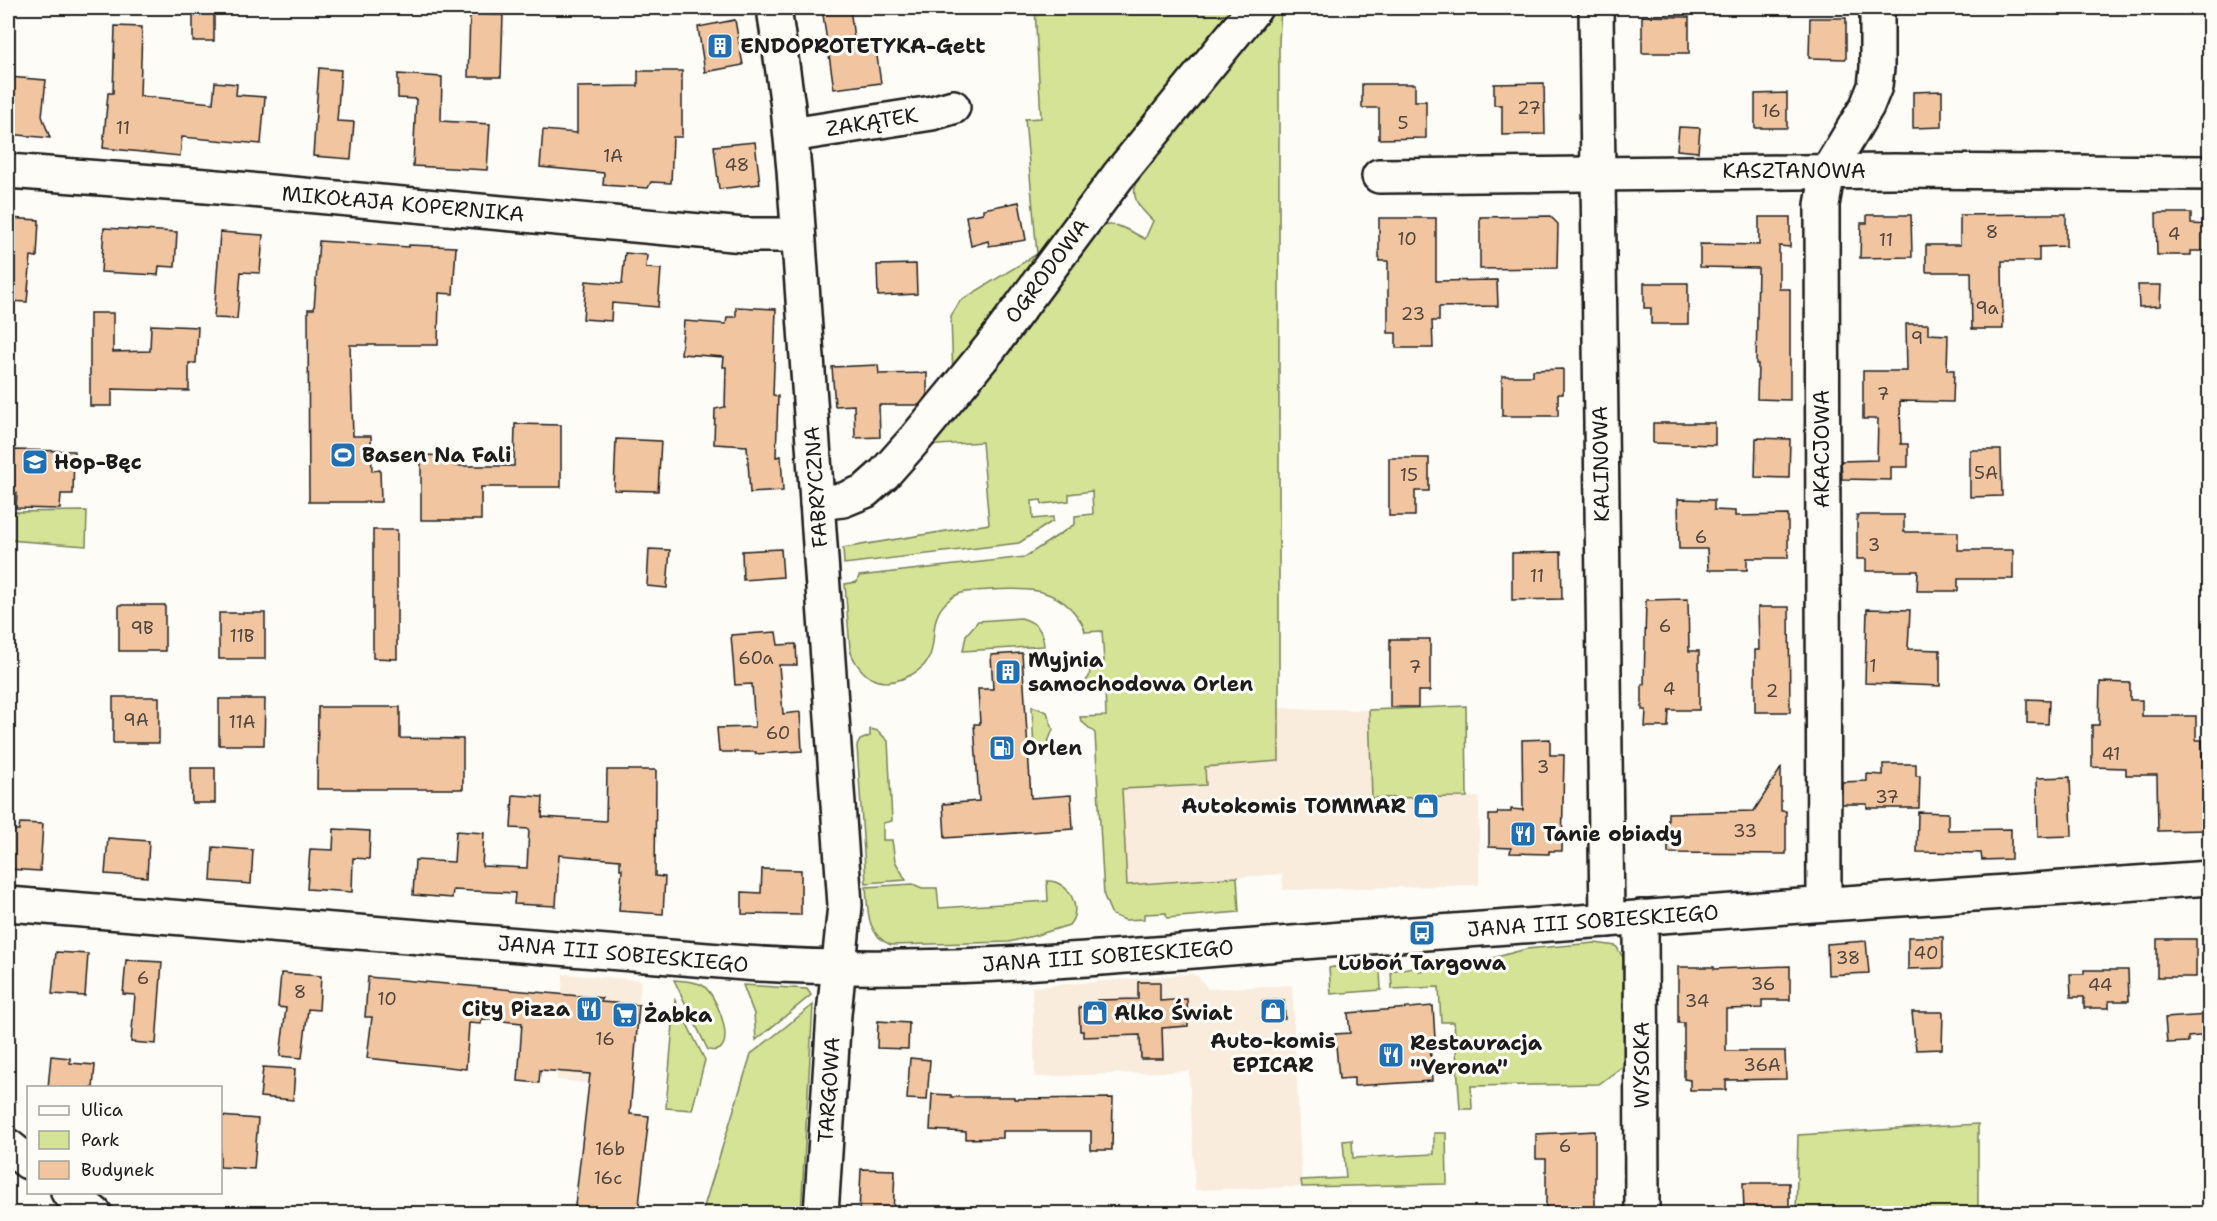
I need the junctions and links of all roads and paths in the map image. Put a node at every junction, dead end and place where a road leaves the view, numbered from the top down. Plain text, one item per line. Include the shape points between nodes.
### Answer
1 (774, 8) edge
2 (1255, 8) edge
3 (1596, 8) edge
4 (1877, 8) edge
5 (953, 107) dead end
6 (790, 135) junction
7 (8, 171) edge
8 (1828, 171) junction
9 (1599, 173) junction
10 (2210, 173) edge
11 (1379, 176) dead end
12 (798, 235) junction
13 (817, 503) junction
14 (2210, 878) edge
15 (8, 904) edge
16 (1824, 904) junction
17 (1641, 917) junction
18 (1607, 920) junction
19 (840, 968) junction
20 (8, 1146) edge
21 (27, 1161) edge
22 (70, 1194) edge
23 (95, 1214) edge
24 (821, 1214) edge
25 (1642, 1214) edge

1 - 6 street, FABRYCZNA
2 - 13 street, OGRODOWA via 1118,176 990,348 916,438 865,491 843,500
3 - 9 street, KALINOWA
4 - 8 street, AKACJOWA via 1876,78 1872,95
5 - 6 street, ZAKĄTEK
6 - 12 street, FABRYCZNA
7 - 12 street, MIKOŁAJA KOPERNIKA via 744,236
8 - 9 street, KASZTANOWA
8 - 10 street, KASZTANOWA
8 - 16 street, AKACJOWA via 1822,210
9 - 11 street, KASZTANOWA
9 - 18 street, KALINOWA
12 - 13 street, FABRYCZNA
13 - 19 street, FABRYCZNA via 846,905
14 - 16 street, JANA III SOBIESKIEGO
15 - 19 street, JANA III SOBIESKIEGO
16 - 17 street, JANA III SOBIESKIEGO
17 - 18 street, JANA III SOBIESKIEGO
17 - 25 street, WYSOKA
18 - 19 street, JANA III SOBIESKIEGO via 1017,962
19 - 24 street, TARGOWA
20 - 21 street
22 - 23 street

